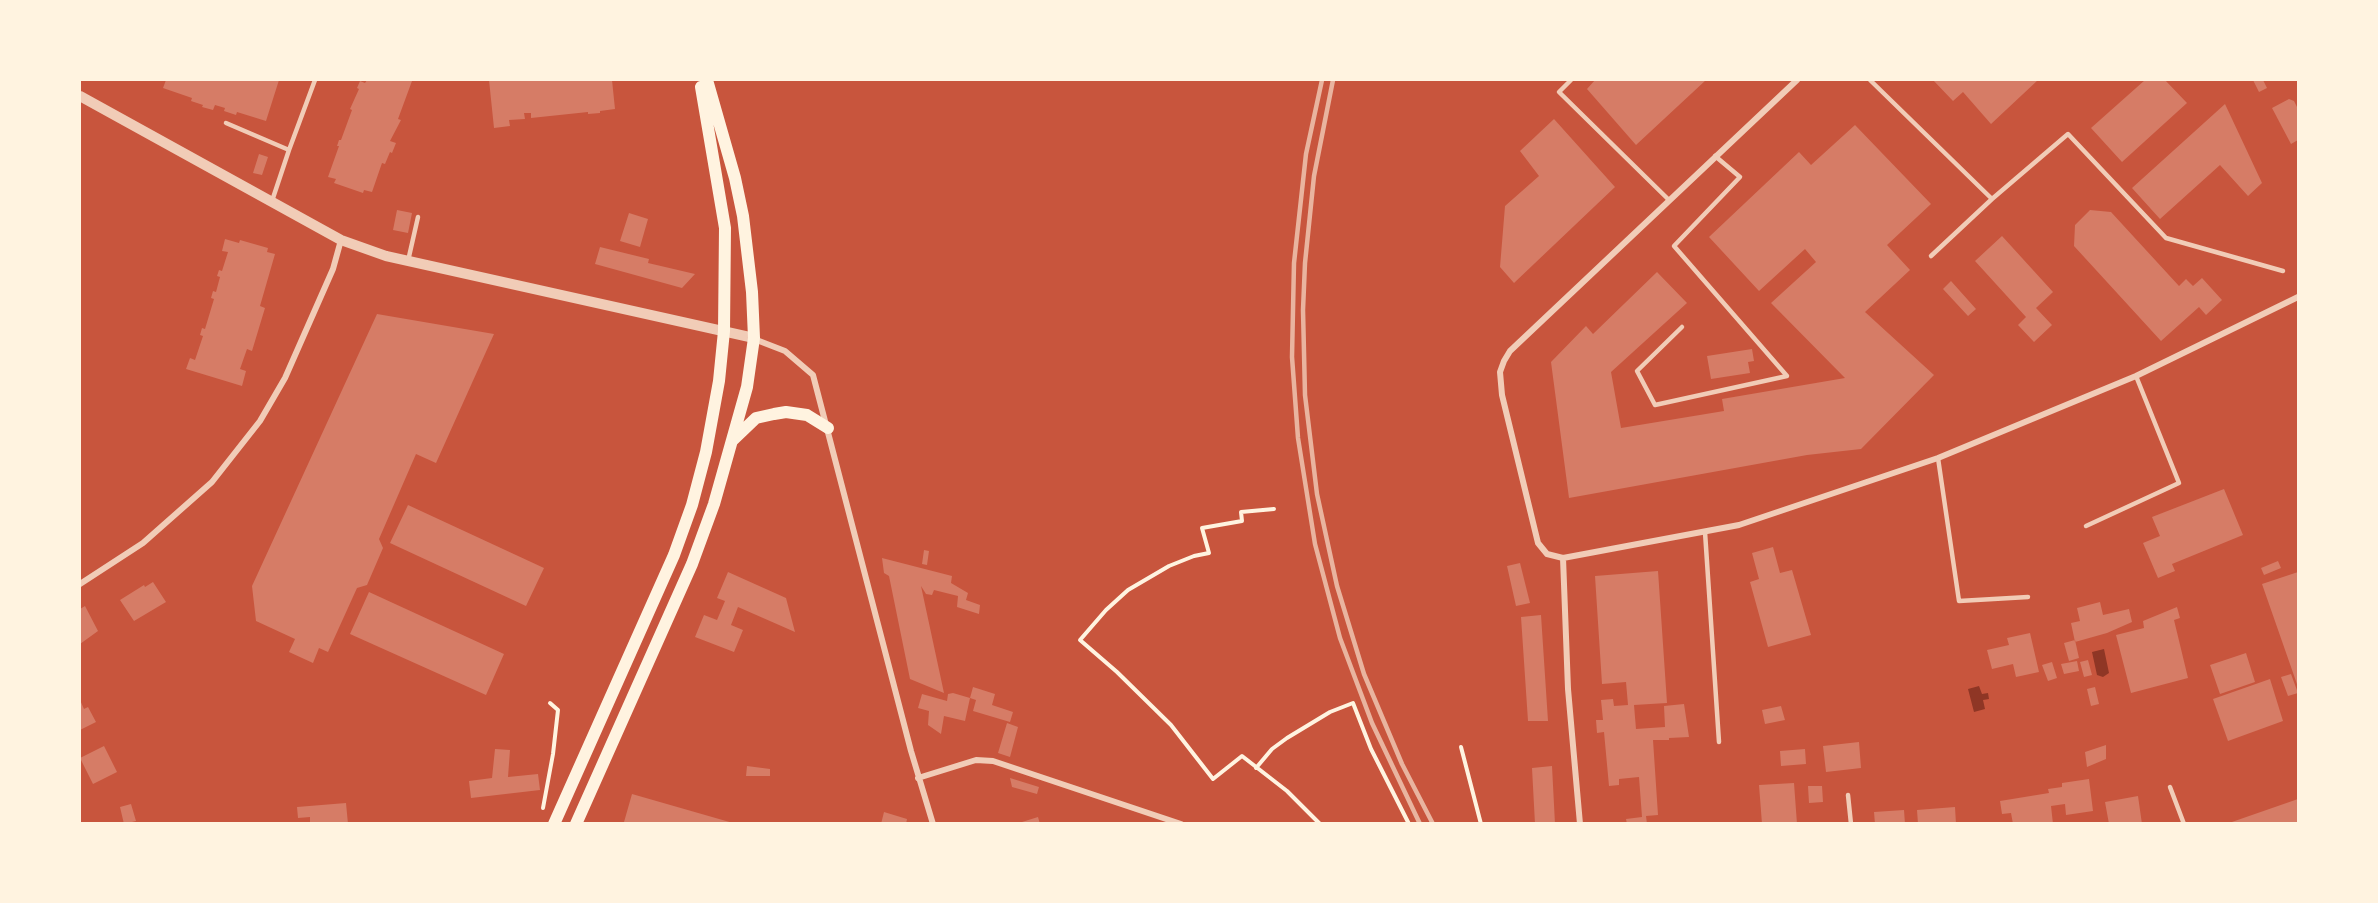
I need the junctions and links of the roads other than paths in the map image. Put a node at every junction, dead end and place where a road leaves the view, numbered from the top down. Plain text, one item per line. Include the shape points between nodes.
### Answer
1 (315, 80) edge
2 (700, 80) edge
3 (707, 80) edge
4 (1571, 80) edge
5 (1797, 80) edge
6 (1870, 80) edge
7 (80, 96) edge
8 (226, 123) dead end
9 (289, 150) junction
10 (1715, 156) junction
11 (1992, 199) junction
12 (1669, 200) junction
13 (272, 201) junction
14 (418, 217) dead end
15 (341, 240) junction
16 (1931, 256) dead end
17 (408, 261) junction
18 (2283, 271) dead end
19 (2298, 297) edge
20 (1682, 327) dead end
21 (724, 331) junction
22 (754, 338) junction
23 (2136, 376) junction
24 (828, 428) junction
25 (732, 441) junction
26 (1938, 458) junction
27 (2086, 526) dead end
28 (1705, 532) junction
29 (1563, 558) junction
30 (80, 584) edge
31 (2028, 597) dead end
32 (1719, 742) dead end
33 (918, 778) junction
34 (2170, 787) dead end
35 (1848, 795) dead end
36 (554, 824) edge
37 (576, 824) edge
38 (933, 824) edge
39 (1181, 824) edge
40 (1580, 824) edge
41 (1851, 824) edge
42 (2184, 824) edge

1 - 9 lane
2 - 21 main road via 725,228
3 - 22 main road via 743,216
4 - 12 lane via 1559,92
5 - 10 street
6 - 11 lane
7 - 13 street
8 - 9 lane
9 - 13 lane
10 - 12 street
10 - 20 lane via 1740,177 1674,246 1786,376 1655,405 1637,371
11 - 16 lane
11 - 18 lane via 2068,134 2166,238
12 - 29 street via 1510,351 1500,372 1538,543 1547,554
13 - 15 street
14 - 17 lane
15 - 17 street
15 - 30 street via 333,268 285,378 260,421 212,482 143,543
17 - 21 street
19 - 23 street
21 - 22 street
21 - 36 main road via 706,452 692,505 630,657
22 - 24 street via 784,351 813,375
22 - 25 main road via 747,387
23 - 26 street
23 - 27 lane via 2179,483
24 - 25 main road via 807,415 786,412 756,418
24 - 33 street
25 - 37 main road via 692,564
26 - 28 street via 1739,525
26 - 31 lane via 1959,601
28 - 29 street
28 - 32 lane
29 - 40 street via 1568,689
33 - 38 street
33 - 39 street via 976,760 993,760
34 - 42 lane
35 - 41 lane

